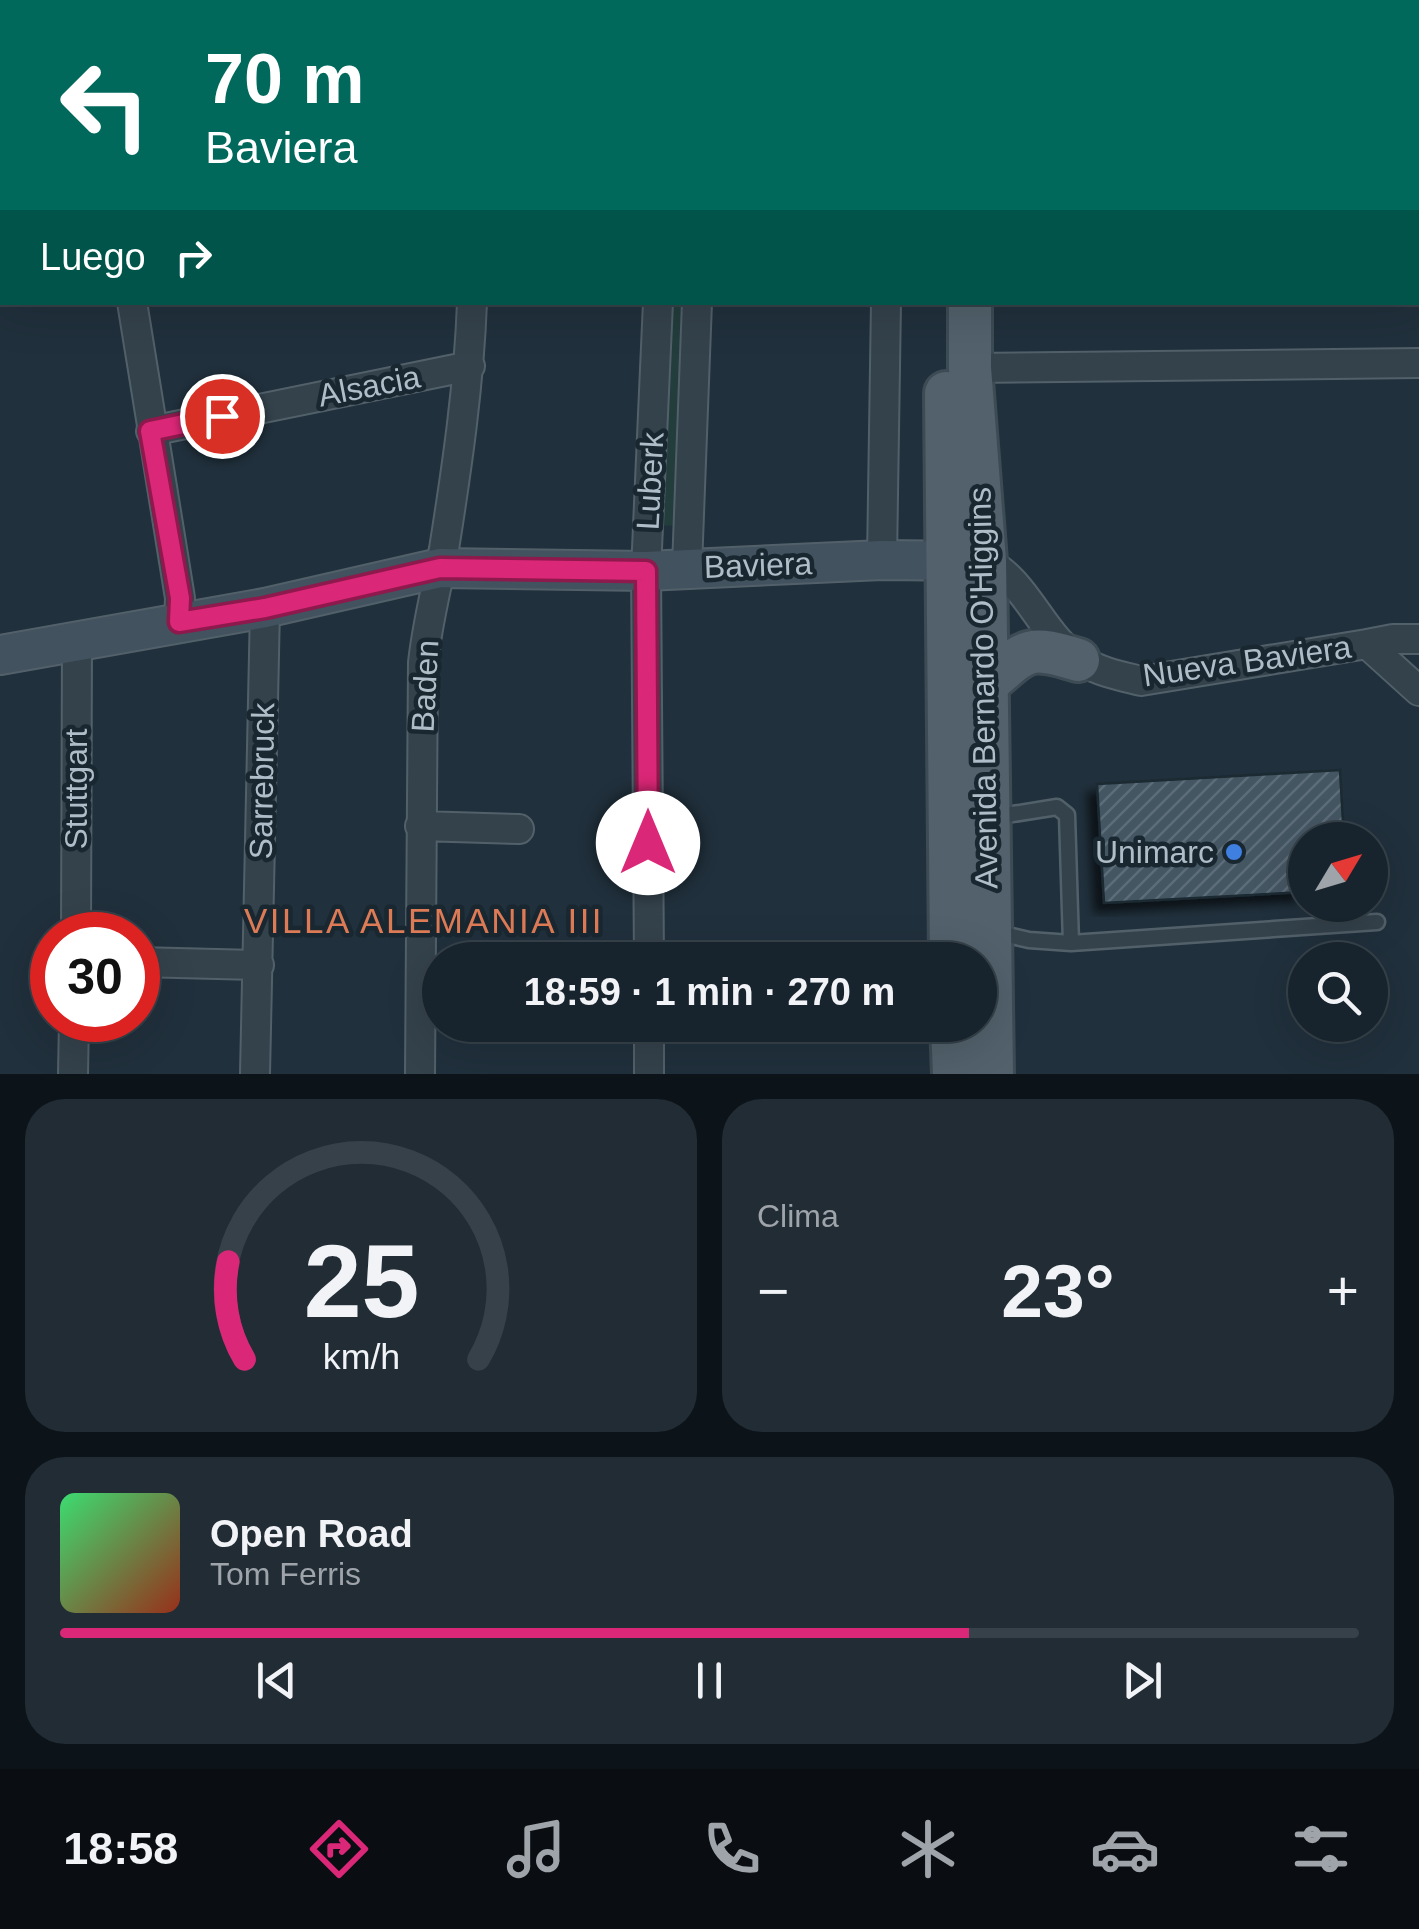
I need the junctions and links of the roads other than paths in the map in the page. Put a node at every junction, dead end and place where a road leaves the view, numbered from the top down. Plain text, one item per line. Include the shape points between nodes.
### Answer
1 (132, 305) edge
2 (472, 305) edge
3 (658, 305) edge
4 (697, 305) edge
5 (886, 305) edge
6 (946, 305) edge
7 (970, 305) edge
8 (1419, 363) edge
9 (470, 366) junction
10 (970, 368) junction
11 (150, 431) junction
12 (882, 560) junction
13 (966, 562) junction
14 (687, 567) junction
15 (440, 568) junction
16 (646, 571) junction
17 (265, 608) junction
18 (179, 622) junction
19 (1419, 639) edge
20 (77, 642) junction
21 (1367, 644) junction
22 (0, 655) edge
23 (1078, 660) junction
24 (986, 684) junction
25 (1419, 691) edge
26 (989, 818) junction
27 (420, 826) junction
28 (518, 829) dead end
29 (76, 912) edge
30 (1377, 922) dead end
31 (963, 940) edge
32 (428, 942) edge
33 (649, 942) edge
34 (1071, 942) junction
35 (160, 963) edge
36 (259, 965) junction
37 (74, 1042) edge
38 (423, 1042) edge
39 (649, 1042) edge
40 (953, 1042) edge
41 (73, 1074) edge
42 (255, 1074) edge
43 (420, 1074) edge
44 (649, 1074) edge
45 (954, 1074) edge
46 (992, 1074) edge

1 - 11 street
2 - 9 street, Baden
3 - 16 street, Luberk
4 - 14 street, Luberk
5 - 12 street
6 - 13 main road, Avenida Bernardo O'Higgins
7 - 10 main road, Avenida Bernardo O'Higgins
8 - 10 street
9 - 11 street, Alsacia
9 - 15 street, Baden
10 - 13 main road, Avenida Bernardo O'Higgins
11 - 18 street
12 - 13 street, Baviera
12 - 14 street, Baviera
13 - 23 street, Nueva Baviera via 1005,574
13 - 24 main road, Avenida Bernardo O'Higgins
13 - 31 main road, Avenida Bernardo O'Higgins
14 - 16 street, Baviera
15 - 16 street, Baviera
15 - 17 street, Baviera
15 - 27 street, Baden via 423,663
16 - 33 street, Luberk
17 - 18 street, Baviera
17 - 36 street, Sarrebruck
18 - 20 street, Baviera
19 - 21 street
20 - 22 street, Baviera
20 - 29 street, Stuttgart
21 - 23 street, Nueva Baviera via 1141,681
21 - 25 street, Nueva Baviera
23 - 24 main road via 1039,649 1020,655
24 - 26 main road, Avenida Bernardo O'Higgins
26 - 31 main road, Avenida Bernardo O'Higgins
26 - 34 lane via 1057,807 1067,815
27 - 28 street
27 - 32 street, Baden
30 - 34 lane
31 - 34 lane
31 - 46 main road, Avenida Bernardo O'Higgins
35 - 36 street
36 - 42 street, Sarrebruck
37 - 41 street
38 - 43 street, Baden
39 - 44 street
40 - 45 main road

